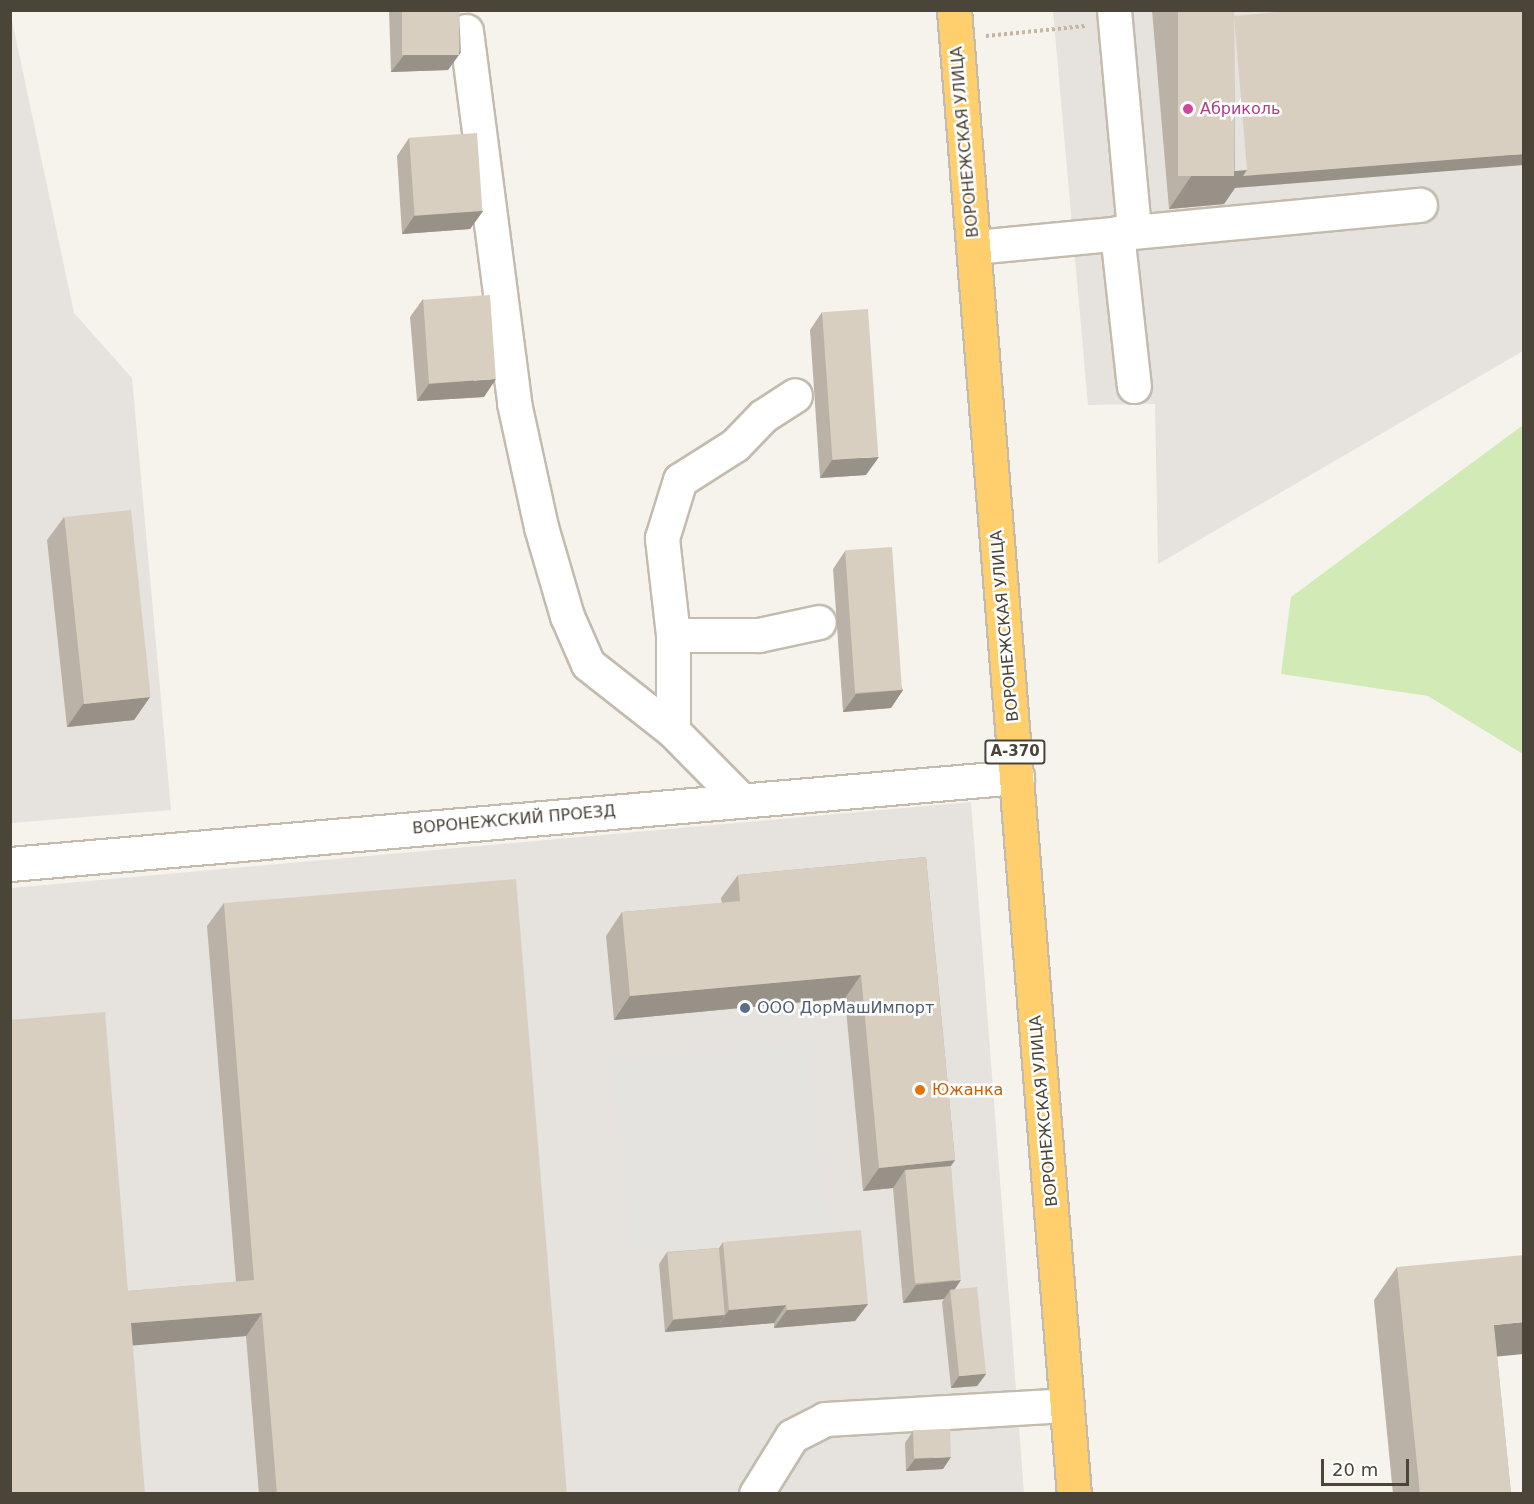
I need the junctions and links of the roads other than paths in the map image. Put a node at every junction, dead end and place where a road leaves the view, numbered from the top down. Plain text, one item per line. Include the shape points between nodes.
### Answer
1 (1115, 17) edge
2 (955, 24) edge
3 (466, 31) dead end
4 (1420, 205) dead end
5 (1125, 232) junction
6 (974, 247) junction
7 (1134, 386) dead end
8 (795, 395) dead end
9 (819, 622) dead end
10 (673, 635) junction
11 (673, 731) junction
12 (1017, 777) junction
13 (741, 800) junction
14 (10, 864) edge
15 (1067, 1405) junction
16 (756, 1494) edge
17 (1074, 1494) edge

1 - 5 street
2 - 6 highway, ВОРОНЕЖСКАЯ УЛИЦА / А-370
3 - 11 street via 514,403 541,527 567,616 588,664
4 - 5 street
5 - 6 street
5 - 7 street
6 - 12 highway, ВОРОНЕЖСКАЯ УЛИЦА / А-370
8 - 10 street via 763,416 735,445 680,480 662,538
9 - 10 street via 759,635
10 - 11 street
11 - 13 street
12 - 13 street, ВОРОНЕЖСКИЙ ПРОЕЗД
12 - 15 highway, ВОРОНЕЖСКАЯ УЛИЦА / А-370
13 - 14 street, ВОРОНЕЖСКИЙ ПРОЕЗД
15 - 16 street via 825,1419 792,1436
15 - 17 highway, ВОРОНЕЖСКАЯ УЛИЦА / А-370

